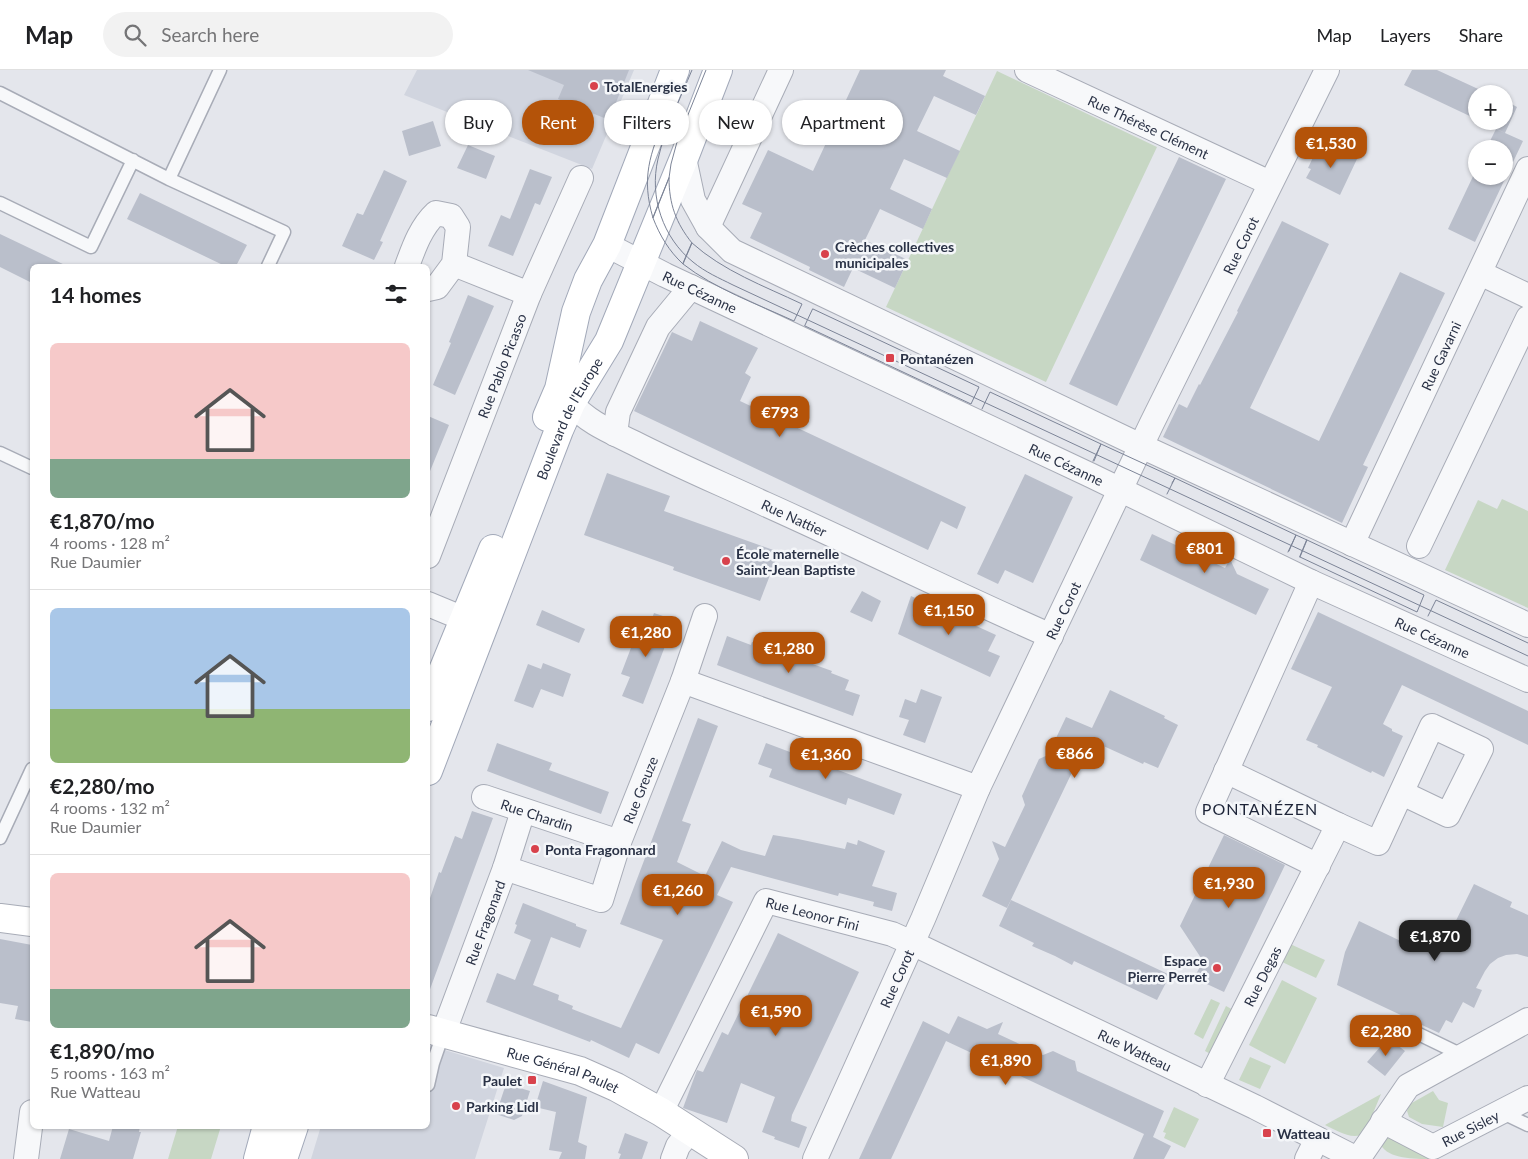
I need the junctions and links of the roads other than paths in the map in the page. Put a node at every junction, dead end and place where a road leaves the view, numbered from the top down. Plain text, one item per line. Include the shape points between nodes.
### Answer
1 (220, 70) edge
2 (718, 70) edge
3 (781, 70) edge
4 (1027, 70) edge
5 (1327, 70) edge
6 (674, 72) edge
7 (0, 93) edge
8 (684, 158) junction
9 (133, 160) junction
10 (1528, 169) edge
11 (169, 178) junction
12 (581, 178) dead end
13 (1270, 183) junction
14 (0, 204) edge
15 (708, 227) junction
16 (607, 245) junction
17 (641, 262) junction
18 (269, 264) edge
19 (408, 264) edge
20 (454, 264) junction
21 (1480, 273) junction
22 (691, 287) junction
23 (430, 288) edge
24 (529, 294) junction
25 (1528, 296) edge
26 (1528, 318) edge
27 (571, 403) junction
28 (615, 434) junction
29 (1141, 446) junction
30 (0, 453) edge
31 (30, 467) edge
32 (1121, 490) junction
33 (1352, 544) junction
34 (1419, 546) dead end
35 (430, 551) edge
36 (1311, 582) junction
37 (430, 605) edge
38 (705, 616) dead end
39 (473, 622) junction
40 (1528, 625) edge
41 (1051, 636) junction
42 (1528, 680) edge
43 (683, 681) junction
44 (430, 703) edge
45 (430, 764) edge
46 (1226, 771) junction
47 (30, 773) edge
48 (978, 788) junction
49 (1402, 793) dead end
50 (484, 797) dead end
51 (523, 811) junction
52 (1338, 825) junction
53 (0, 838) edge
54 (619, 842) junction
55 (1318, 866) junction
56 (505, 868) junction
57 (0, 918) edge
58 (30, 922) edge
59 (912, 943) junction
60 (1528, 1020) edge
61 (1398, 1024) dead end
62 (435, 1032) edge
63 (1464, 1056) junction
64 (430, 1077) edge
65 (1207, 1085) junction
66 (1528, 1098) edge
67 (661, 1112) junction
68 (1501, 1112) junction
69 (1383, 1122) junction
70 (1528, 1125) edge
71 (30, 1128) edge
72 (266, 1129) edge
73 (293, 1129) edge
74 (690, 1131) junction
75 (1312, 1149) edge
76 (26, 1159) edge
77 (258, 1159) edge
78 (283, 1159) edge
79 (672, 1159) edge
80 (734, 1159) edge
81 (815, 1159) edge
82 (1358, 1159) edge

1 - 11 lane
2 - 8 main road, Boulevard de l'Europe
3 - 15 street
4 - 13 street, Rue Thérèse Clément
5 - 13 street, Rue Corot
6 - 16 main road, Boulevard de l'Europe
7 - 9 lane
8 - 15 street via 693,200
8 - 17 main road, Boulevard de l'Europe
9 - 11 lane
9 - 14 lane via 91,247
10 - 21 street, Rue Gavarni
11 - 18 lane via 284,232
12 - 24 street, Rue Pablo Picasso
13 - 29 street, Rue Corot
15 - 29 street via 732,251
16 - 17 street, Rue Cézanne
16 - 39 main road, Boulevard de l'Europe via 588,280 576,312 559,389
17 - 22 street, Rue Cézanne
17 - 27 main road, Boulevard de l'Europe via 609,341
19 - 20 street via 415,243 436,214 451,216 458,227
20 - 23 street via 437,286
20 - 24 street
21 - 25 street
21 - 33 street, Rue Gavarni
22 - 28 street via 658,327 618,412
22 - 32 street, Rue Cézanne
24 - 35 street, Rue Pablo Picasso
26 - 34 street
27 - 28 street, Rue Nattier via 594,423
27 - 39 main road, Boulevard de l'Europe
28 - 41 street, Rue Nattier via 963,598
29 - 32 street, Rue Corot
29 - 33 street
30 - 31 lane
32 - 36 street, Rue Cézanne
32 - 41 street, Rue Corot
33 - 40 street
36 - 42 street, Rue Cézanne
36 - 46 street
37 - 39 street
38 - 43 street, Rue Greuze
39 - 44 main road, Boulevard de l'Europe
39 - 45 main road, Boulevard de l'Europe
41 - 48 street, Rue Corot
43 - 48 street
43 - 54 street, Rue Greuze
46 - 52 street
46 - 55 street via 1208,812
47 - 53 lane
48 - 59 street, Rue Corot
49 - 52 street via 1378,843
50 - 51 street, Rue Chardin
51 - 54 street, Rue Chardin
51 - 56 street, Rue Fragonard
52 - 55 street, Rue Degas
54 - 56 street, Rue Greuze via 601,900
55 - 65 street, Rue Degas
56 - 62 street, Rue Fragonard
57 - 58 main road
59 - 65 street, Rue Watteau
59 - 67 street, Rue Leonor Fini via 892,934 766,901
59 - 81 street, Rue Corot
60 - 63 street
61 - 63 lane
62 - 64 lane
62 - 67 main road, Rue Général Paulet via 580,1071
63 - 69 street via 1408,1086
65 - 75 street, Rue Watteau
66 - 68 street, Rue Sisley
67 - 74 main road, Rue Général Paulet
68 - 69 street, Rue Sisley via 1432,1147
68 - 70 lane
69 - 82 street
71 - 76 street
72 - 77 main road
73 - 78 main road
74 - 79 street
74 - 80 main road, Rue Général Paulet
75 - 82 street, Rue Watteau

